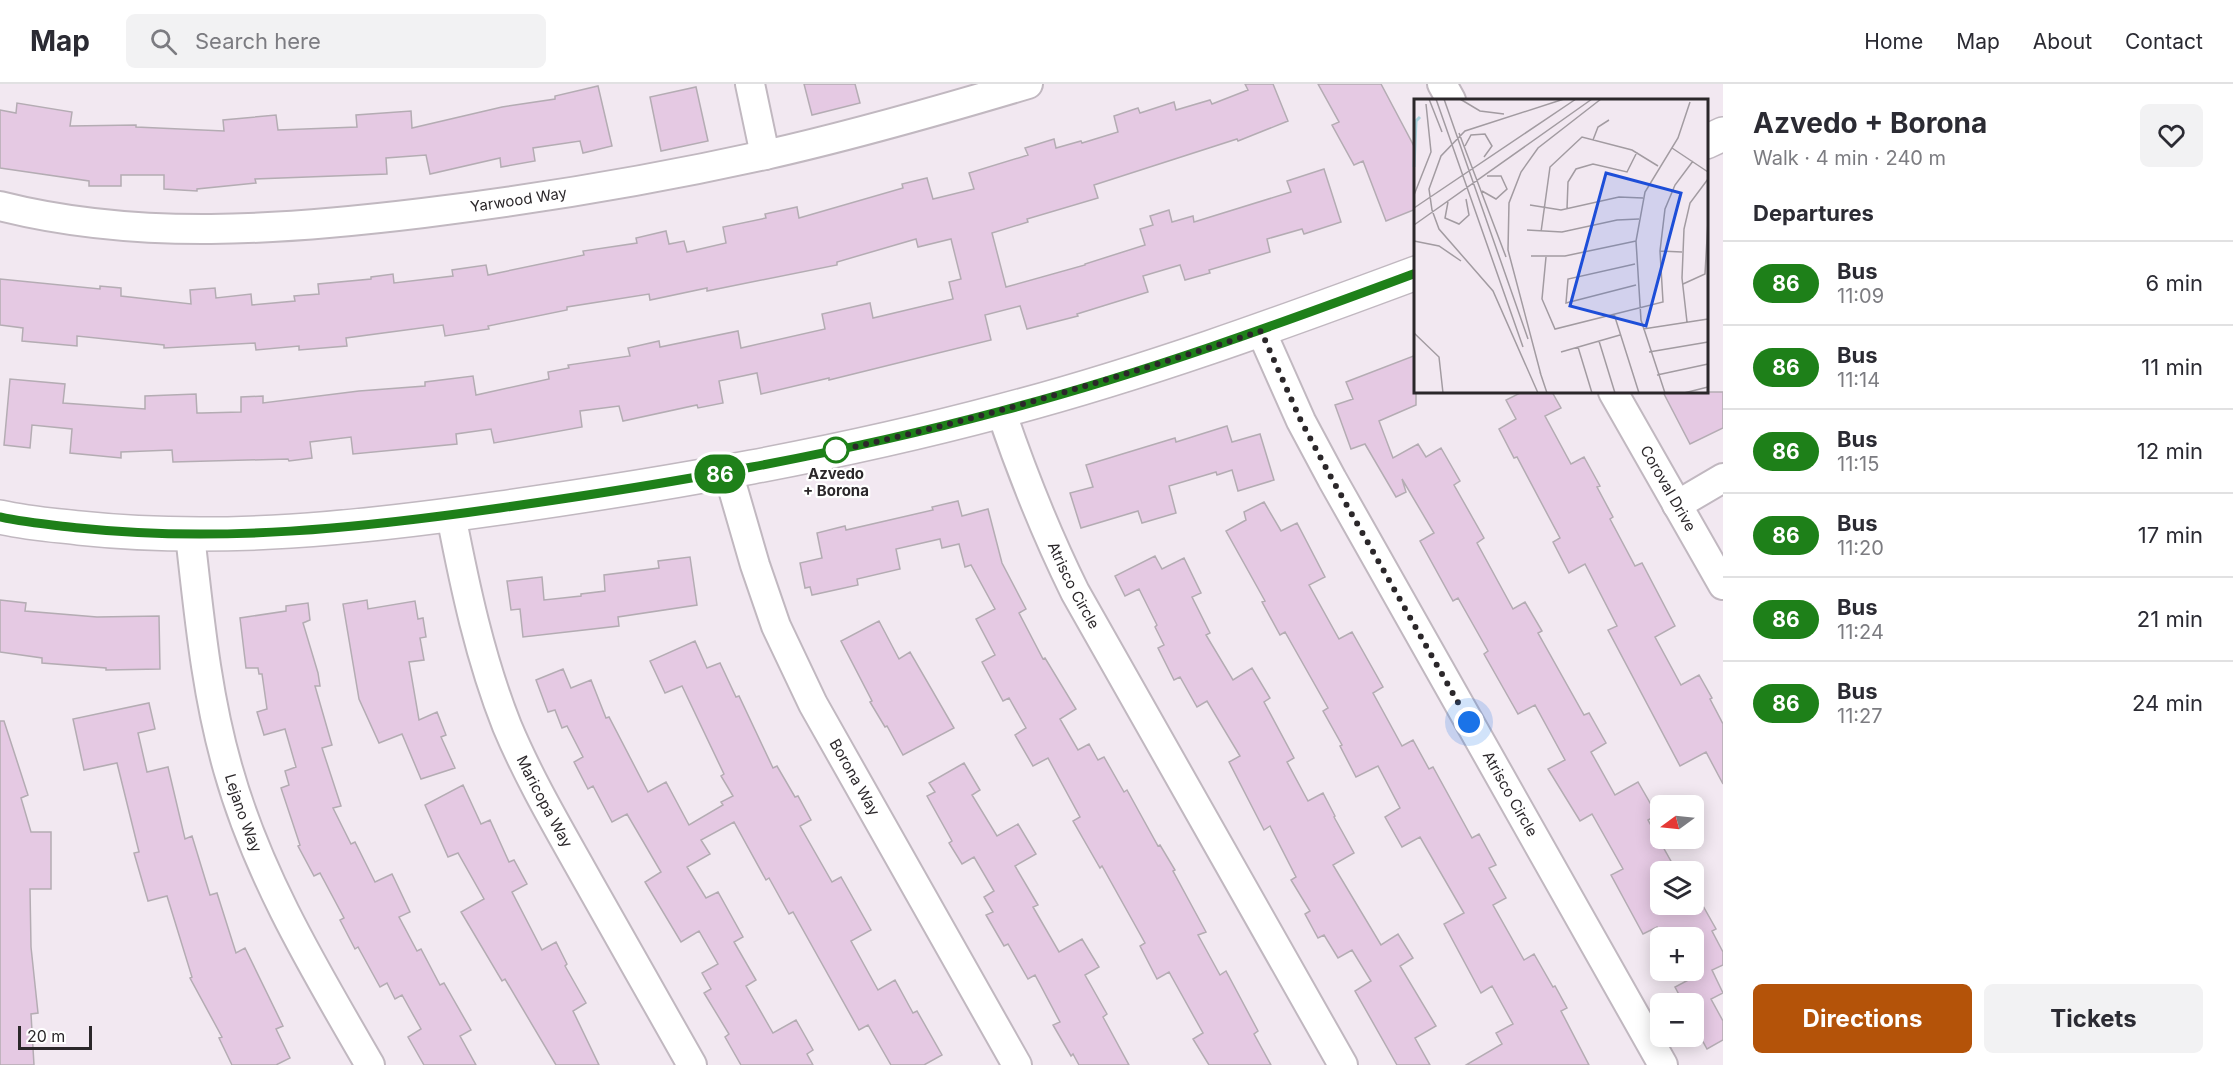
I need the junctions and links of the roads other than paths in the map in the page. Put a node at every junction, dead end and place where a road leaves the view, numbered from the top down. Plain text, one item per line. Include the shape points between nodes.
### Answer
1 (750, 84) edge
2 (1028, 84) edge
3 (1442, 84) edge
4 (1450, 99) edge
5 (1723, 134) edge
6 (1708, 142) edge
7 (765, 155) junction
8 (0, 206) edge
9 (1414, 274) edge
10 (1261, 331) junction
11 (1614, 393) edge
12 (1001, 411) junction
13 (728, 472) junction
14 (1723, 478) edge
15 (1677, 505) junction
16 (451, 515) junction
17 (0, 517) edge
18 (190, 535) junction
19 (1723, 585) edge
20 (369, 1065) edge
21 (692, 1065) edge
22 (1017, 1065) edge
23 (1343, 1065) edge
24 (1663, 1065) edge

1 - 7 street
2 - 7 street, Yarwood Way
3 - 4 street
5 - 6 street
7 - 8 street, Yarwood Way via 484,206 250,229 164,229 99,223
9 - 10 street
10 - 12 street
10 - 24 street, Atrisco Circle via 1332,479
11 - 15 street, Coroval Drive
12 - 13 street
12 - 23 street, Atrisco Circle via 1046,533 1075,592
13 - 16 street
13 - 22 street, Borona Way via 776,626 813,704
14 - 15 street
15 - 19 street, Coroval Drive
16 - 18 street via 335,530
16 - 21 street, Maricopa Way via 484,662 507,725 545,804
17 - 18 street via 107,531
18 - 20 street, Lejano Way via 216,720 246,826 281,907

